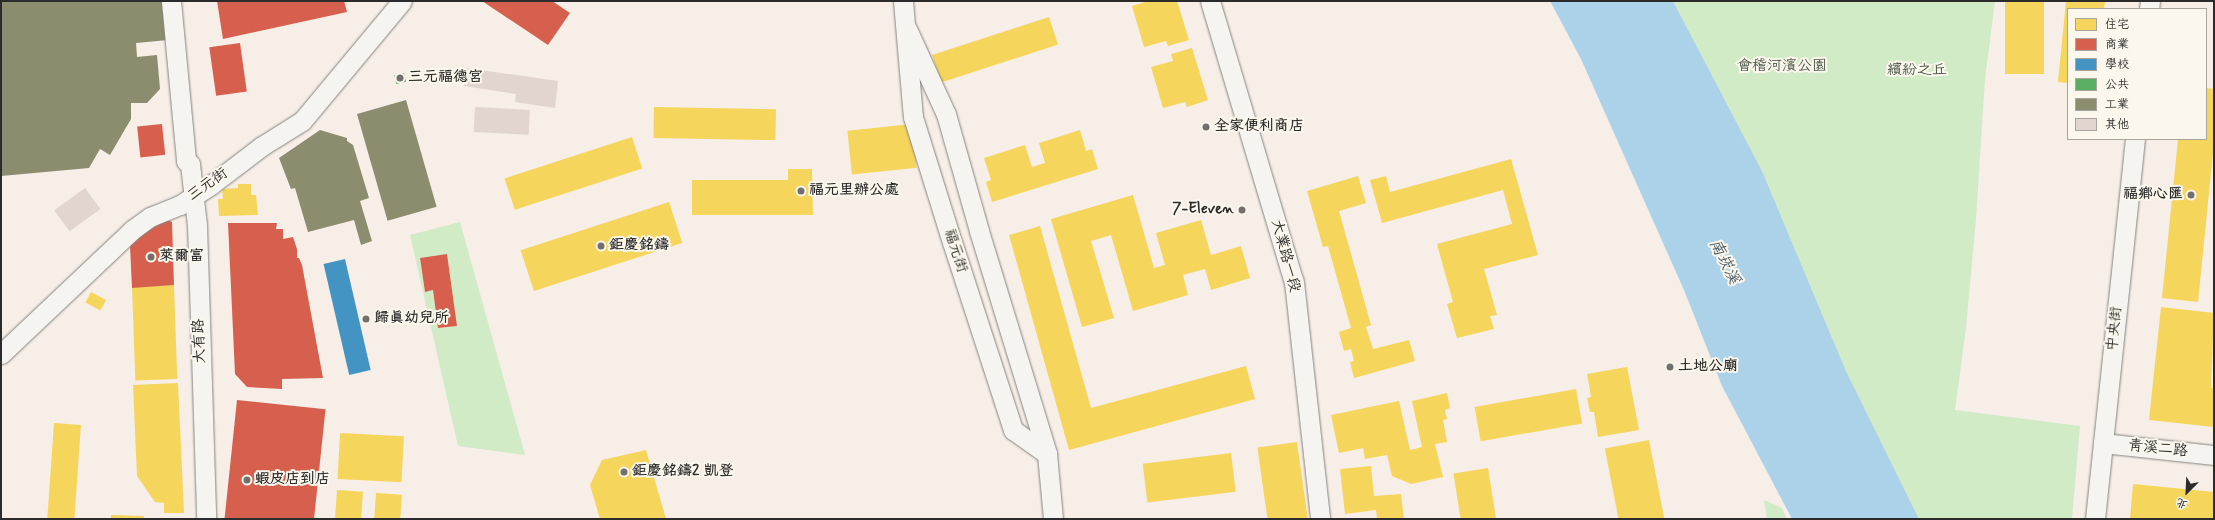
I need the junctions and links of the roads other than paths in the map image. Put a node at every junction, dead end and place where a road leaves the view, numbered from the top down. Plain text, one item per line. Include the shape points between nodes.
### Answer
1 (171, 1) edge
2 (180, 1) edge
3 (402, 1) edge
4 (903, 1) edge
5 (1210, 1) edge
6 (907, 29) junction
7 (181, 62) junction
8 (2135, 140) edge
9 (194, 196) junction
10 (1, 354) edge
11 (2103, 443) junction
12 (1047, 454) junction
13 (2214, 456) edge
14 (206, 519) edge
15 (1053, 519) edge
16 (1320, 519) edge
17 (2095, 519) edge

1 - 7 street, 大有路
2 - 7 street, 大有路
3 - 9 street, 三元街 via 302,121 262,146
4 - 6 street, 福元街
5 - 16 street, 大業路一段 via 1294,282
6 - 12 street, 福元街 via 946,114
6 - 12 street, 福元街 via 913,117 1013,430
7 - 9 street, 大有路 via 194,160 190,164
8 - 11 street, 中央街
9 - 10 street, 三元街 via 180,205 150,217 123,237
9 - 14 street, 大有路
11 - 13 street, 青溪二路
11 - 17 street, 中央街
12 - 15 street, 福元街

